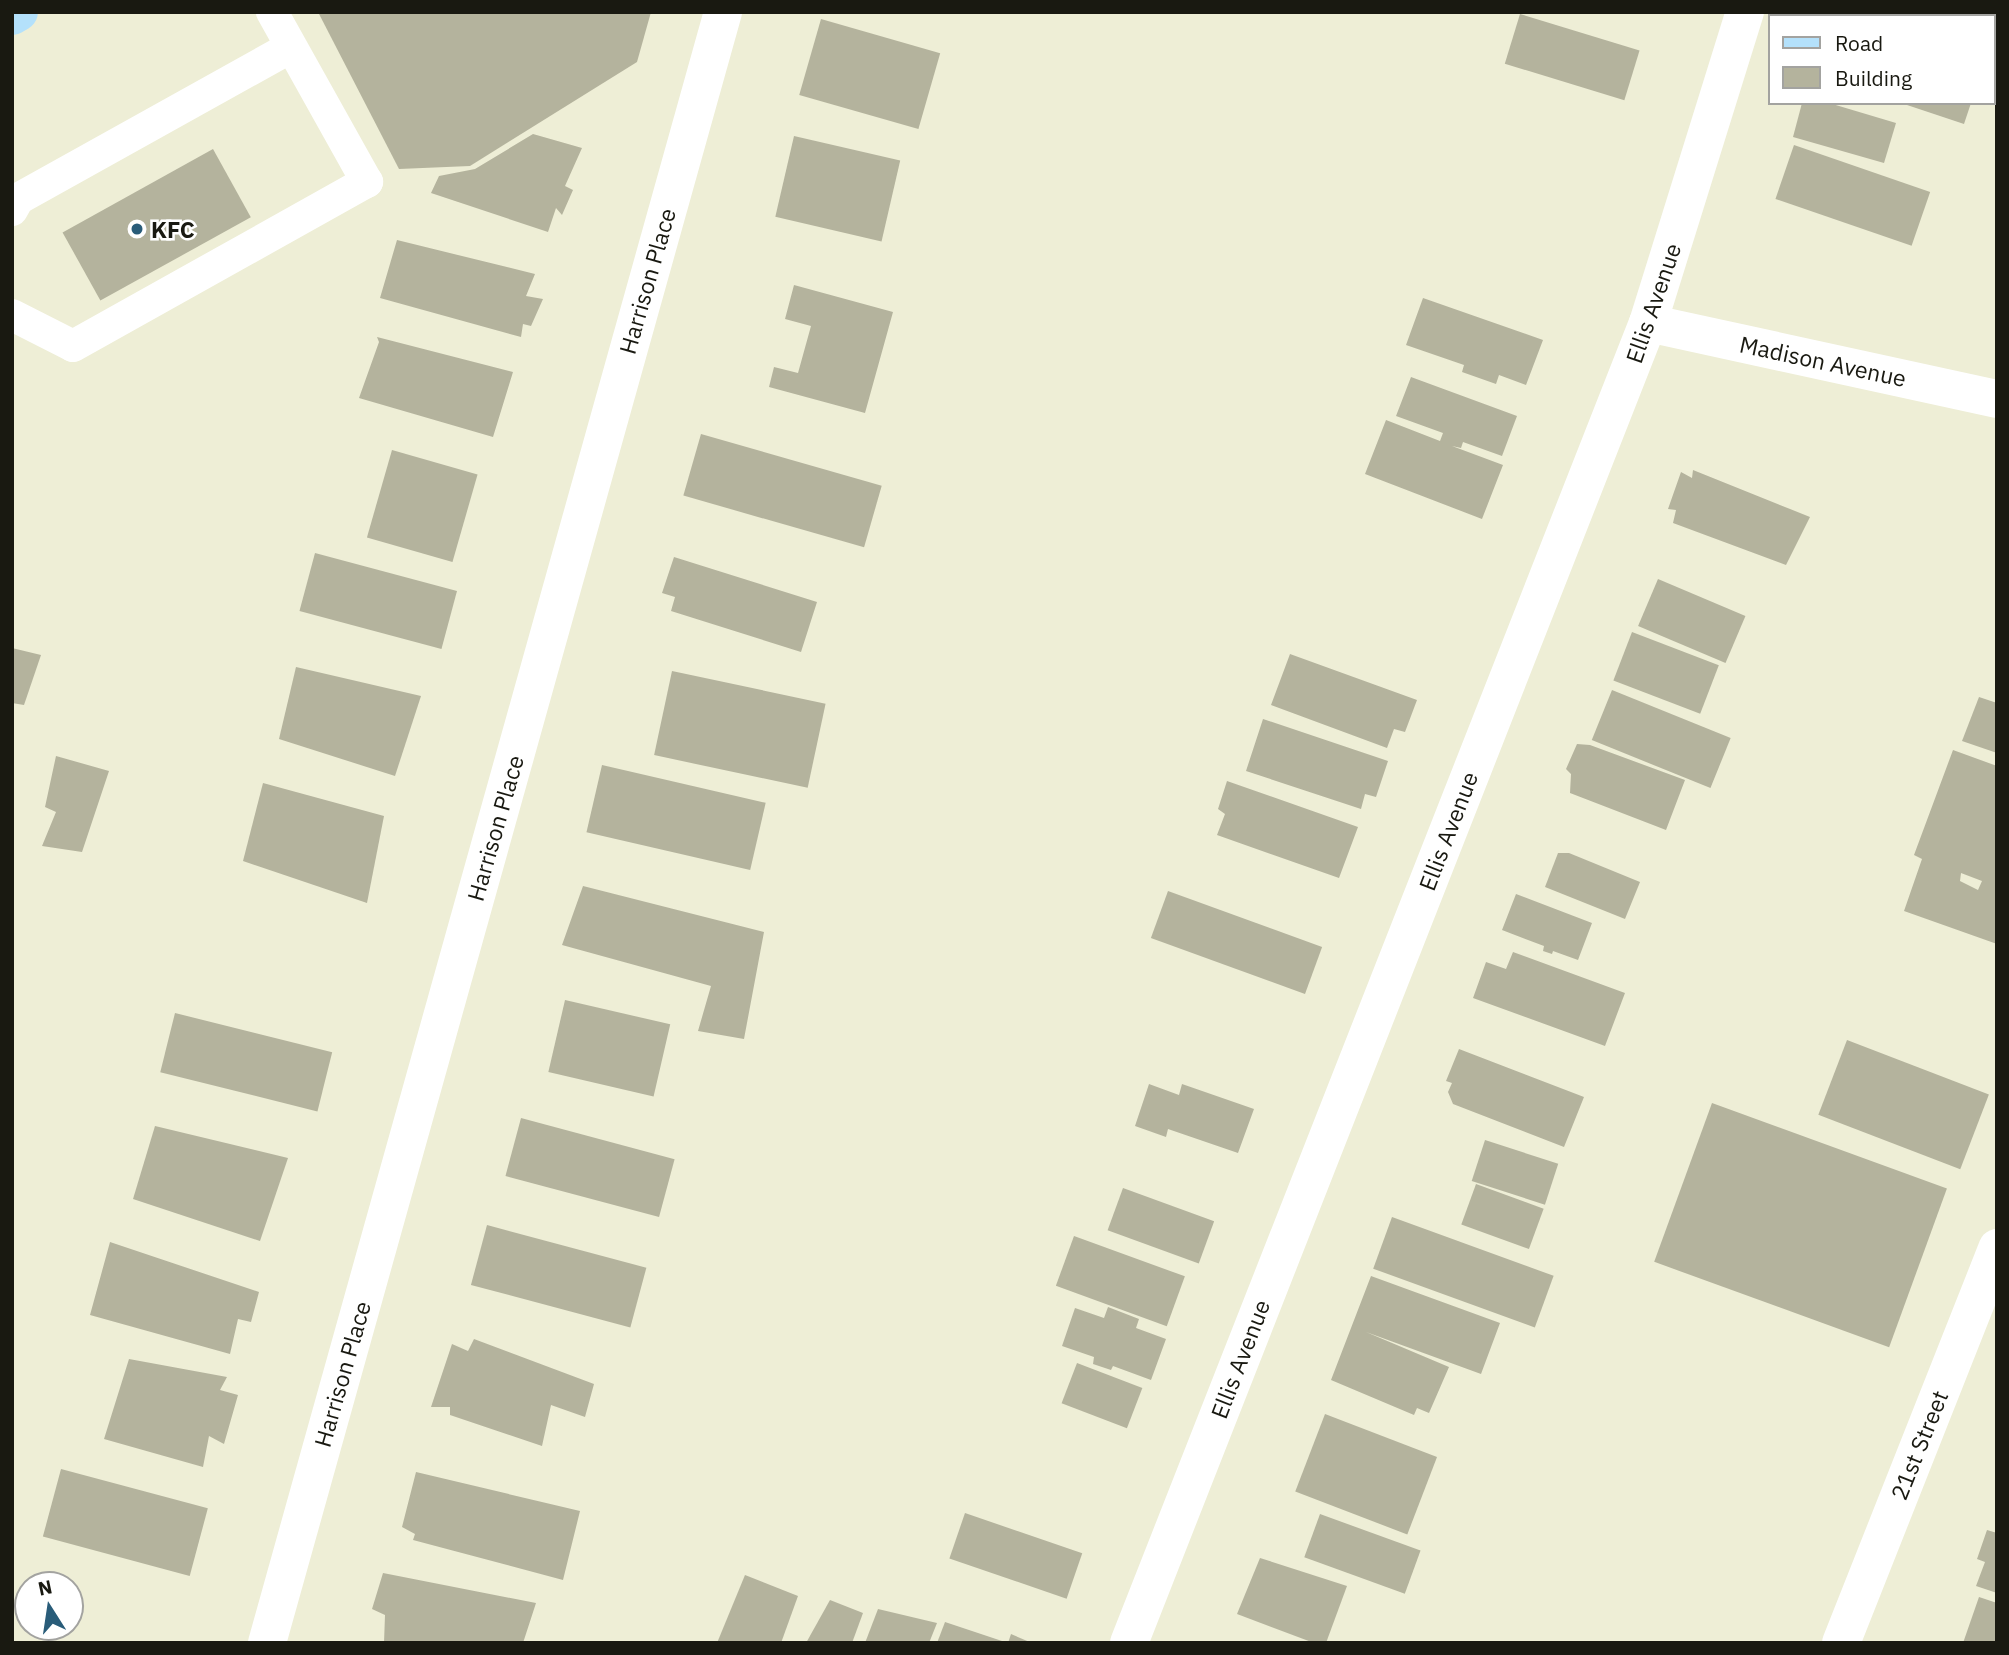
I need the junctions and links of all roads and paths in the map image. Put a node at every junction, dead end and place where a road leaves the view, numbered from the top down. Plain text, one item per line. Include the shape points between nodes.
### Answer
1 (19, 12) edge
2 (272, 12) edge
3 (723, 12) edge
4 (1745, 12) edge
5 (12, 16) edge
6 (291, 47) junction
7 (12, 210) edge
8 (12, 315) edge
9 (1648, 323) junction
10 (1997, 399) edge
11 (1997, 1248) edge
12 (267, 1643) edge
13 (1129, 1643) edge
14 (1841, 1643) edge

1 - 5 main road
2 - 6 lane
3 - 12 street, Harrison Place
4 - 9 street, Ellis Avenue
6 - 7 lane via 19,199
6 - 8 lane via 367,182 73,346
9 - 10 street, Madison Avenue
9 - 13 street, Ellis Avenue
11 - 14 street, 21st Street

